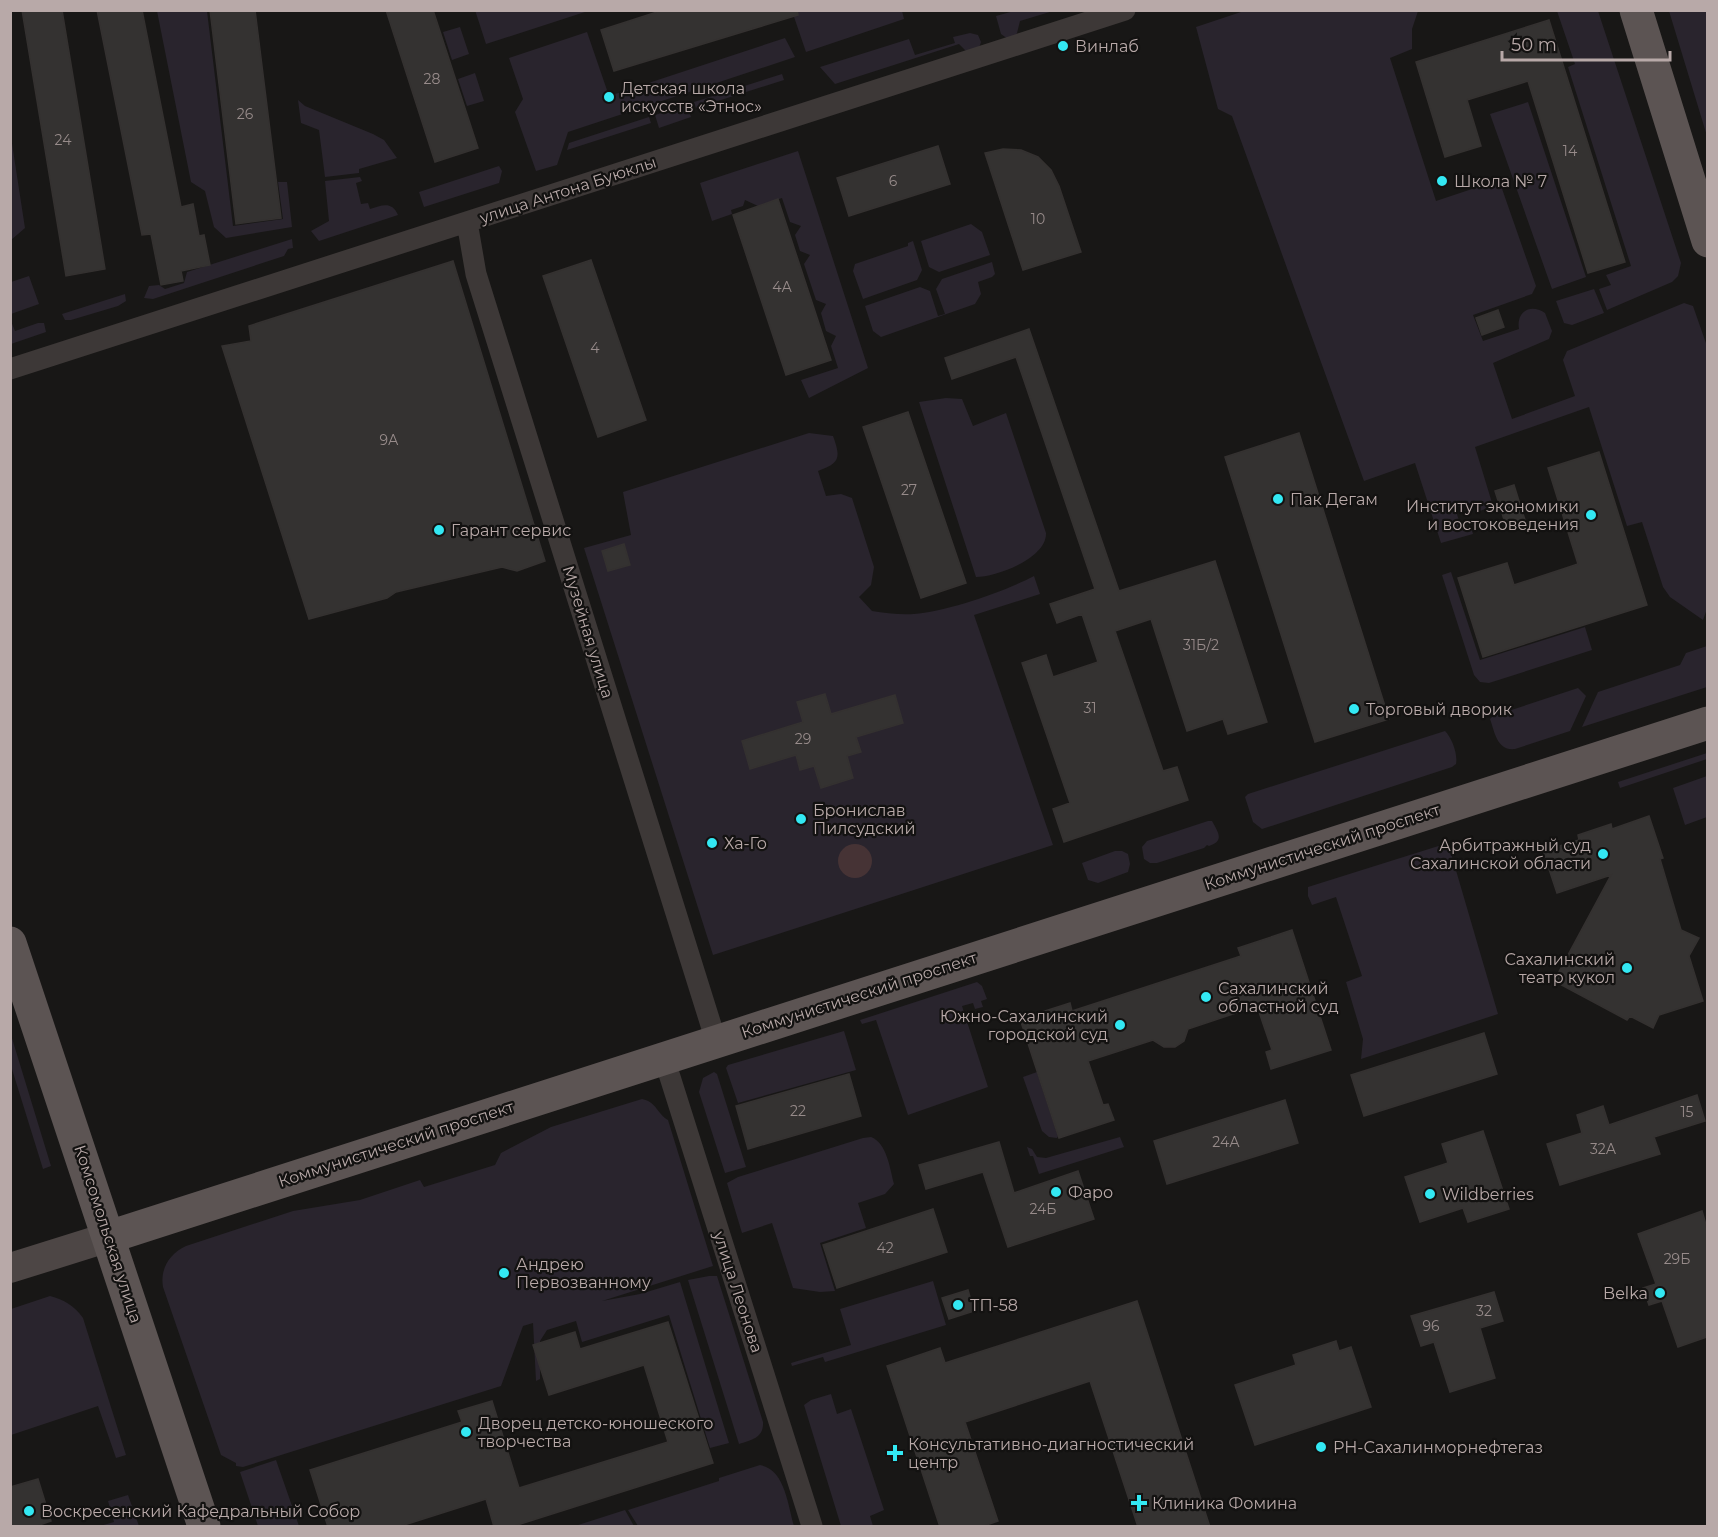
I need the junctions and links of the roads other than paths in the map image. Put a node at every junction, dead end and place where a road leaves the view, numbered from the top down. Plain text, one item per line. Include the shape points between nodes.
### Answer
1 (1125, 10) edge
2 (1636, 10) edge
3 (467, 222) junction
4 (1707, 241) edge
5 (10, 369) edge
6 (1707, 723) edge
7 (10, 943) edge
8 (716, 1041) junction
9 (664, 1058) junction
10 (109, 1237) junction
11 (10, 1268) edge
12 (204, 1527) edge
13 (812, 1527) edge

1 - 3 street, улица Антона Буюклы
2 - 4 main road
3 - 5 street, улица Антона Буюклы
3 - 8 street, Музейная улица via 476,274
6 - 8 main road, Коммунистический проспект
7 - 10 main road, Комсомольская улица
8 - 9 main road, Коммунистический проспект
9 - 10 main road, Коммунистический проспект
9 - 13 street, улица Леонова
10 - 11 main road, Коммунистический проспект
10 - 12 main road, Комсомольская улица

